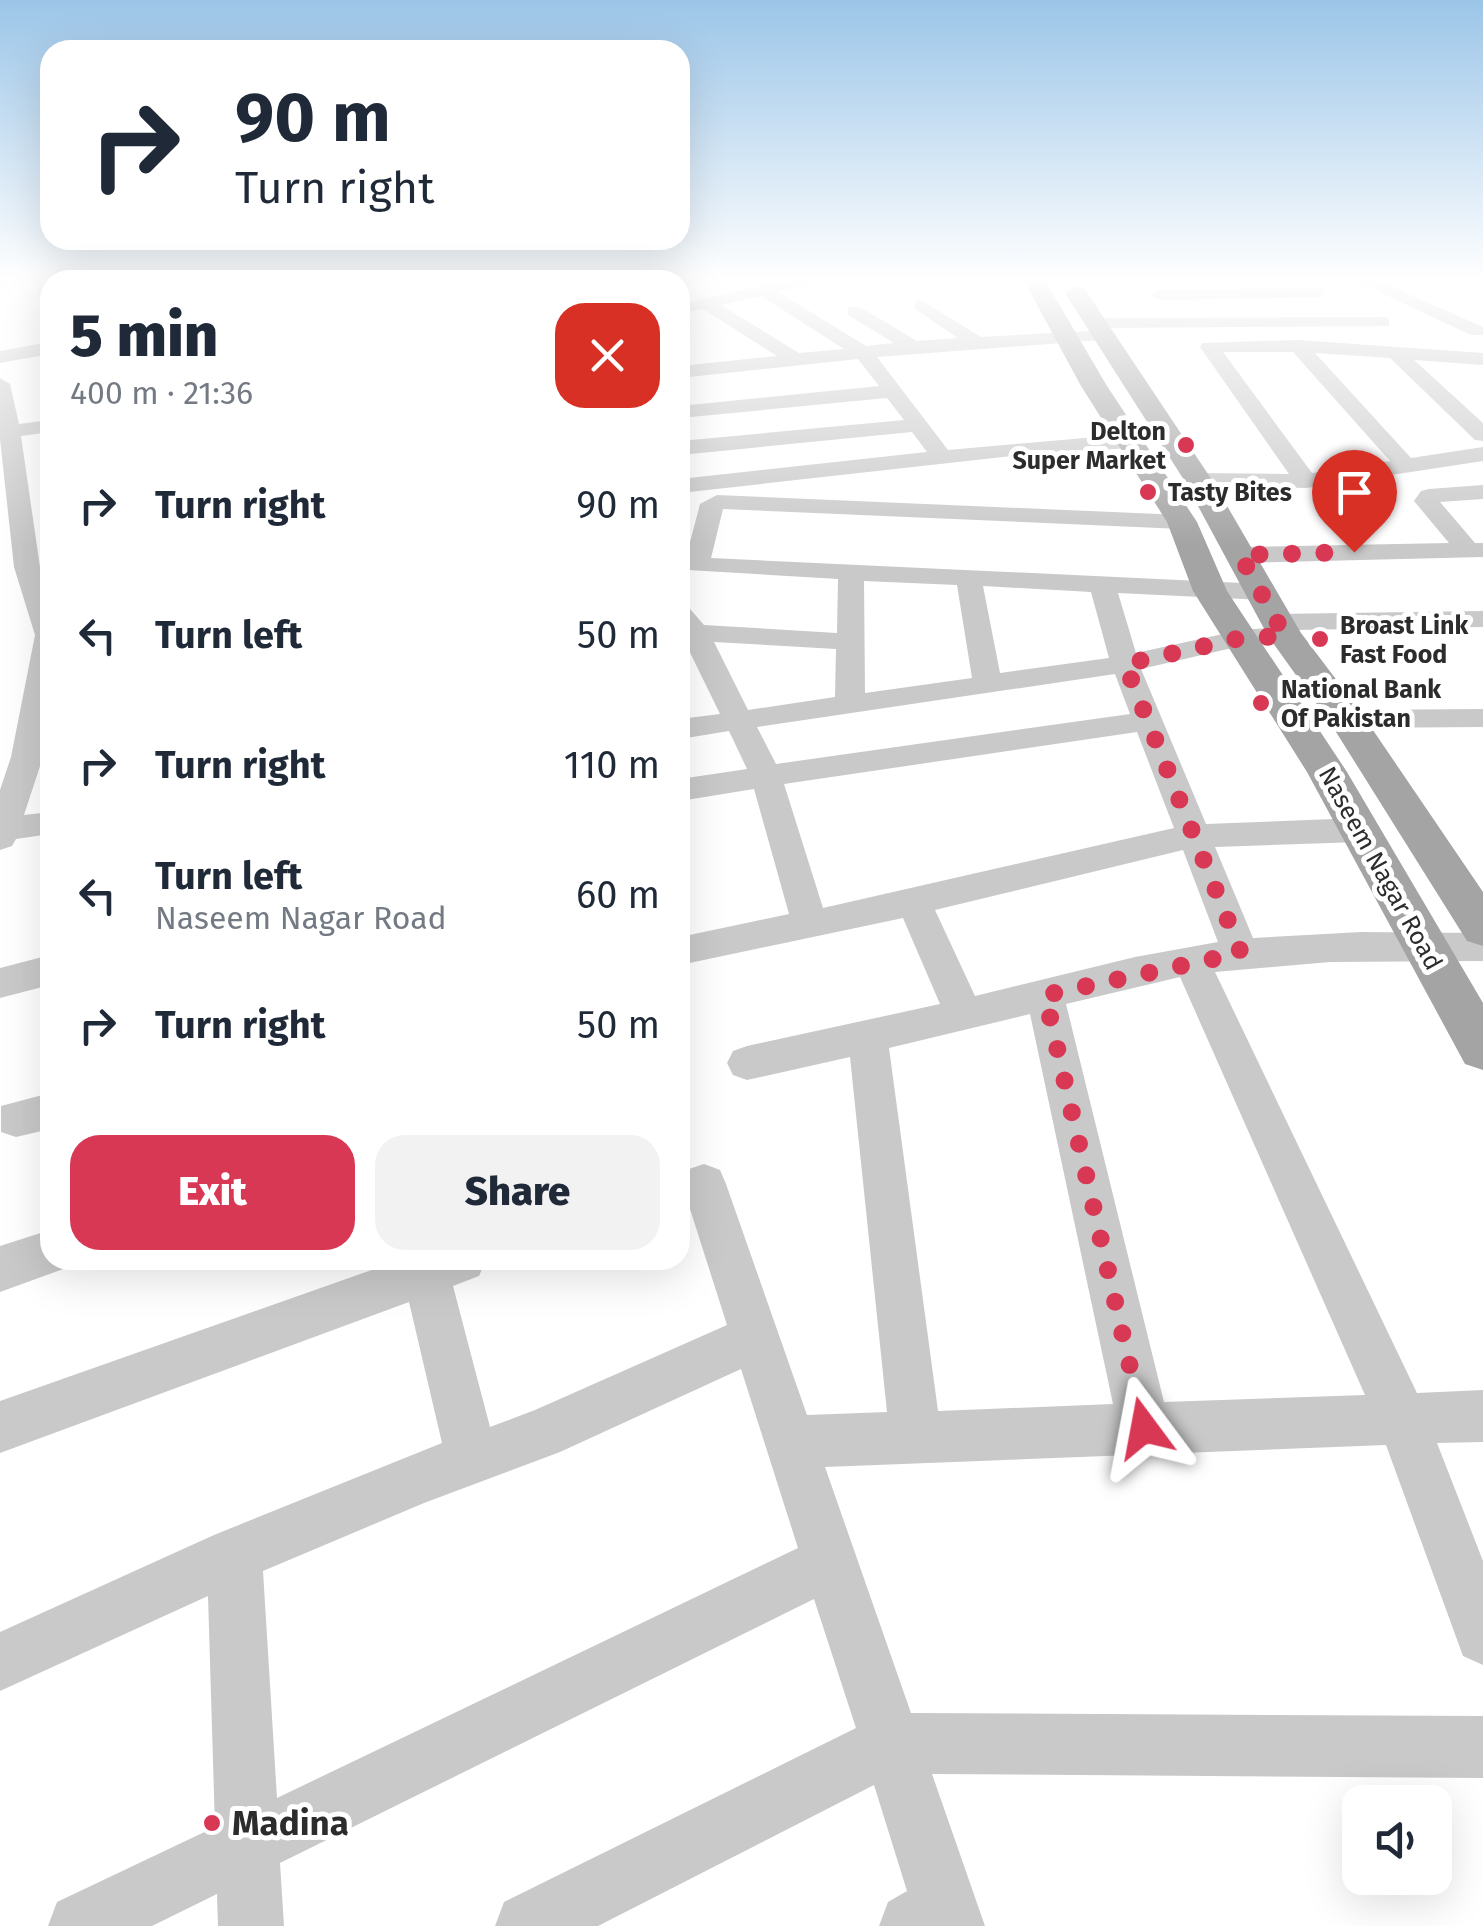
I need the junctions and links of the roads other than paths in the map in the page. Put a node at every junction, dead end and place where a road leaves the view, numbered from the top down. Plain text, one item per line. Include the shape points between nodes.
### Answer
1 (727, 367) edge
2 (874, 367) edge
3 (1110, 367) edge
4 (1123, 367) edge
5 (1217, 367) edge
6 (1317, 367) edge
7 (1411, 367) edge
8 (714, 368) joint
9 (690, 371) edge
10 (0, 384) edge
11 (892, 391) junction
12 (690, 411) edge
13 (918, 424) junction
14 (40, 426) edge
15 (5, 428) edge
16 (1483, 435) edge
17 (1130, 441) junction
18 (690, 447) edge
19 (1483, 454) edge
20 (942, 457) junction
21 (1406, 466) junction
22 (1198, 480) junction
23 (1306, 480) junction
24 (690, 485) edge
25 (1483, 492) edge
26 (1182, 522) junction
27 (1476, 550) edge
28 (1240, 555) junction
29 (690, 562) edge
30 (690, 565) edge
31 (851, 573) junction
32 (968, 579) junction
33 (1103, 586) junction
34 (1210, 592) junction
35 (40, 605) edge
36 (1275, 617) junction
37 (1483, 619) edge
38 (690, 624) edge
39 (690, 628) edge
40 (1241, 638) junction
41 (851, 642) junction
42 (1125, 664) junction
43 (714, 670) junction
44 (690, 674) edge
45 (986, 683) junction
46 (40, 688) edge
47 (850, 703) junction
48 (1483, 718) edge
49 (739, 719) junction
50 (1347, 719) junction
51 (1150, 721) junction
52 (690, 726) edge
53 (766, 776) junction
54 (690, 788) edge
55 (40, 825) edge
56 (1360, 830) junction
57 (2, 834) edge
58 (1192, 836) junction
59 (914, 902) junction
60 (809, 922) junction
61 (1483, 929) edge
62 (1424, 946) junction
63 (1483, 947) edge
64 (690, 949) edge
65 (1241, 953) junction
66 (1191, 961) junction
67 (40, 973) edge
68 (0, 984) edge
69 (1045, 995) junction
70 (964, 1014) junction
71 (868, 1036) junction
72 (1483, 1049) edge
73 (747, 1062) dead end
74 (690, 1189) edge
75 (40, 1255) edge
76 (0, 1269) edge
77 (422, 1270) edge
78 (439, 1270) edge
79 (755, 1336) junction
80 (1401, 1416) junction
81 (1483, 1416) edge
82 (0, 1427) edge
83 (1144, 1428) junction
84 (916, 1438) junction
85 (790, 1442) junction
86 (472, 1459) junction
87 (234, 1555) junction
88 (830, 1562) junction
89 (1483, 1636) edge
90 (0, 1662) edge
91 (891, 1743) junction
92 (1483, 1746) edge
93 (246, 1844) junction
94 (936, 1919) edge
95 (81, 1926) edge
96 (250, 1926) edge
97 (528, 1926) edge

1 - 8 street
2 - 11 street
3 - 17 main road, Naseem Nagar Road
4 - 22 main road, Naseem Nagar Road
5 - 23 street
6 - 21 street
7 - 16 street
8 - 9 street
10 - 15 street
11 - 12 street
11 - 13 street
13 - 18 street
13 - 20 street
14 - 15 street
15 - 35 street via 27,567
17 - 20 street
17 - 26 main road, Naseem Nagar Road
19 - 21 street
20 - 24 street
21 - 23 street
22 - 23 street
22 - 28 main road, Naseem Nagar Road
25 - 27 street via 1426,501
26 - 29 street via 717,502
26 - 34 main road, Naseem Nagar Road
27 - 28 street
28 - 36 main road, Naseem Nagar Road
30 - 31 street
31 - 32 street
31 - 41 street
32 - 33 street
32 - 45 street
33 - 34 street
33 - 42 street
34 - 36 street
34 - 40 main road, Naseem Nagar Road
36 - 37 street
36 - 40 street
36 - 50 main road, Naseem Nagar Road
38 - 41 street
39 - 43 street
40 - 42 street
40 - 56 main road, Naseem Nagar Road
41 - 47 street
42 - 45 street
42 - 51 street
43 - 44 street
43 - 49 street
45 - 47 street
46 - 57 street
47 - 49 street
48 - 50 street
49 - 52 street
49 - 53 street
50 - 61 main road, Naseem Nagar Road
51 - 53 street
51 - 58 street
53 - 54 street
53 - 60 street
55 - 57 street
56 - 58 street
56 - 62 main road, Naseem Nagar Road
58 - 59 street
58 - 65 street
59 - 60 street
59 - 70 street
60 - 64 street
62 - 63 street
62 - 65 street
62 - 72 main road, Naseem Nagar Road
65 - 66 street
66 - 69 street
66 - 80 street
67 - 68 street
69 - 70 street
69 - 83 street
70 - 71 street
71 - 73 street
71 - 84 street
74 - 79 street via 704,1184
75 - 76 street
77 - 82 street
78 - 86 street
79 - 85 street
79 - 86 street
80 - 81 street
80 - 83 street
80 - 89 street
83 - 84 street
84 - 85 street
85 - 88 street
86 - 87 street
87 - 90 street
87 - 93 street
88 - 91 street
88 - 93 street
91 - 92 street
91 - 94 street
91 - 97 street
93 - 95 street
93 - 96 street

